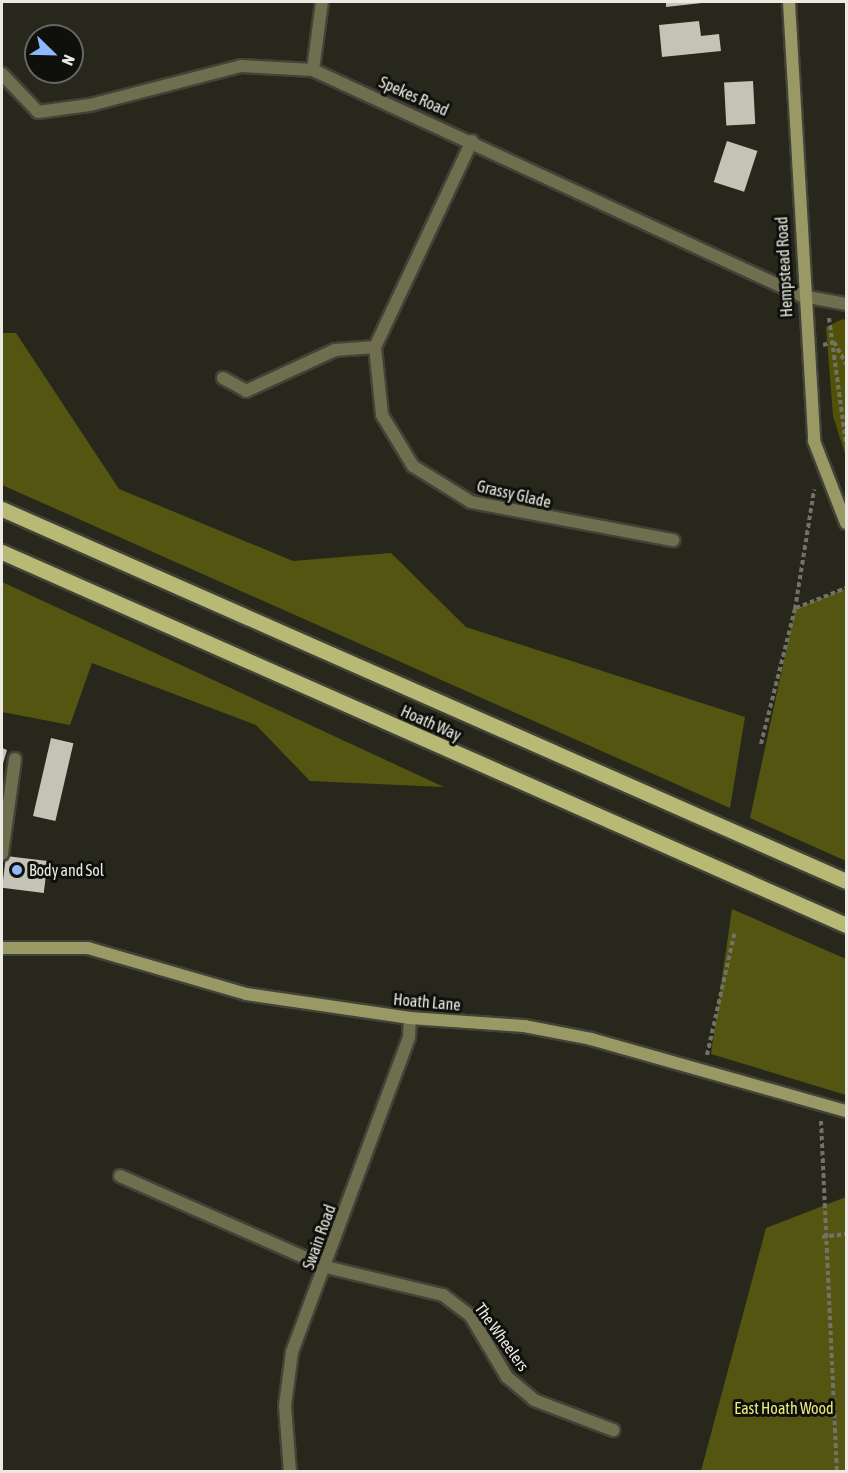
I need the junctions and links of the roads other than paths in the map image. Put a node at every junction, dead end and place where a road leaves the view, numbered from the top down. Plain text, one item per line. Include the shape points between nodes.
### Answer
1 (322, 2) edge
2 (789, 2) edge
3 (313, 70) junction
4 (2, 74) edge
5 (472, 141) junction
6 (802, 296) junction
7 (846, 304) edge
8 (375, 347) junction
9 (224, 378) dead end
10 (2, 509) edge
11 (846, 523) edge
12 (673, 540) dead end
13 (2, 552) edge
14 (15, 759) dead end
15 (2, 854) edge
16 (846, 881) edge
17 (846, 925) edge
18 (2, 948) edge
19 (410, 1018) junction
20 (846, 1111) edge
21 (120, 1176) dead end
22 (326, 1267) junction
23 (613, 1430) dead end
24 (290, 1472) edge

1 - 3 street
2 - 6 street, Hempstead Road
3 - 4 street, Spekes Road via 241,66 90,105 38,112
3 - 5 street, Spekes Road
5 - 6 street, Spekes Road
5 - 8 street
6 - 7 street, Spekes Road
6 - 11 street, Hempstead Road via 814,441
8 - 9 street via 335,350 246,392
8 - 12 street, Grassy Glade via 382,415 412,466 471,502
10 - 16 main road, Hoath Way
13 - 17 main road, Hoath Way
14 - 15 street
18 - 19 street, Hoath Lane via 88,948 246,994
19 - 20 street, Hoath Lane via 524,1026
19 - 22 street, Swain Road via 409,1037
21 - 22 street, The Wheelers
22 - 23 street, The Wheelers via 443,1295 470,1316 507,1377 534,1400
22 - 24 street, Swain Road via 286,1378

